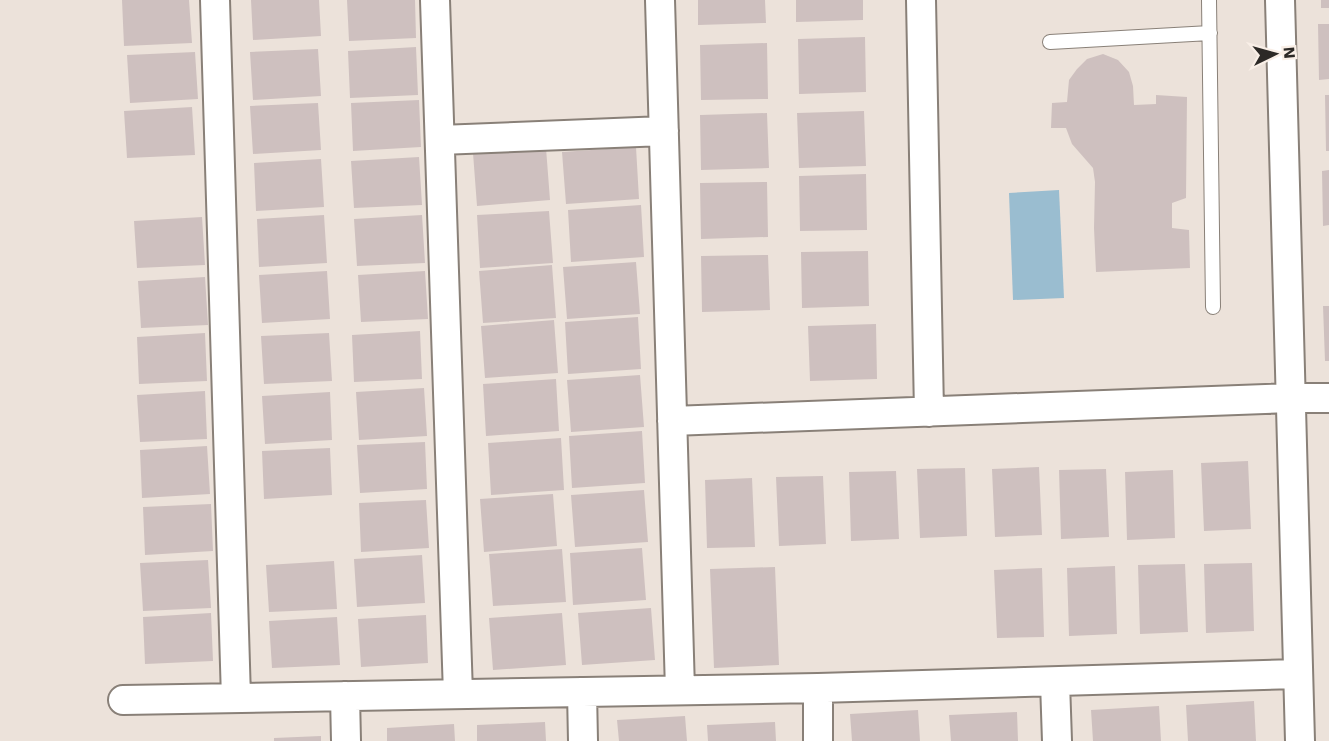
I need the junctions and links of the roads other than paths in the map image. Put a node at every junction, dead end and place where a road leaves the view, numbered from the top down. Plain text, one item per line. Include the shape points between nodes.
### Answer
1 (215, 0) edge
2 (435, 0) edge
3 (660, 0) edge
4 (921, 0) edge
5 (1209, 0) edge
6 (1280, 0) edge
7 (1210, 33) junction
8 (1050, 42) dead end
9 (664, 131) junction
10 (440, 140) junction
11 (1213, 307) dead end
12 (1290, 398) junction
13 (1329, 398) edge
14 (928, 412) junction
15 (672, 421) junction
16 (1298, 674) junction
17 (1054, 682) junction
18 (818, 688) junction
19 (680, 690) junction
20 (582, 692) junction
21 (458, 694) junction
22 (345, 696) junction
23 (236, 698) junction
24 (123, 700) dead end
25 (346, 741) edge
26 (583, 741) edge
27 (819, 741) edge
28 (1057, 741) edge
29 (1300, 741) edge

1 - 23 street
2 - 10 street
3 - 9 street
4 - 14 street
5 - 7 lane
6 - 12 street
7 - 8 lane
7 - 11 lane
9 - 10 street
9 - 15 street
10 - 21 street
12 - 13 street
12 - 14 street
12 - 16 street
14 - 15 street
15 - 19 street
16 - 17 street
16 - 29 street
17 - 18 street
17 - 28 street
18 - 19 street
18 - 27 street
19 - 20 street
20 - 21 street
20 - 26 street
21 - 22 street
22 - 23 street
22 - 25 street
23 - 24 street

